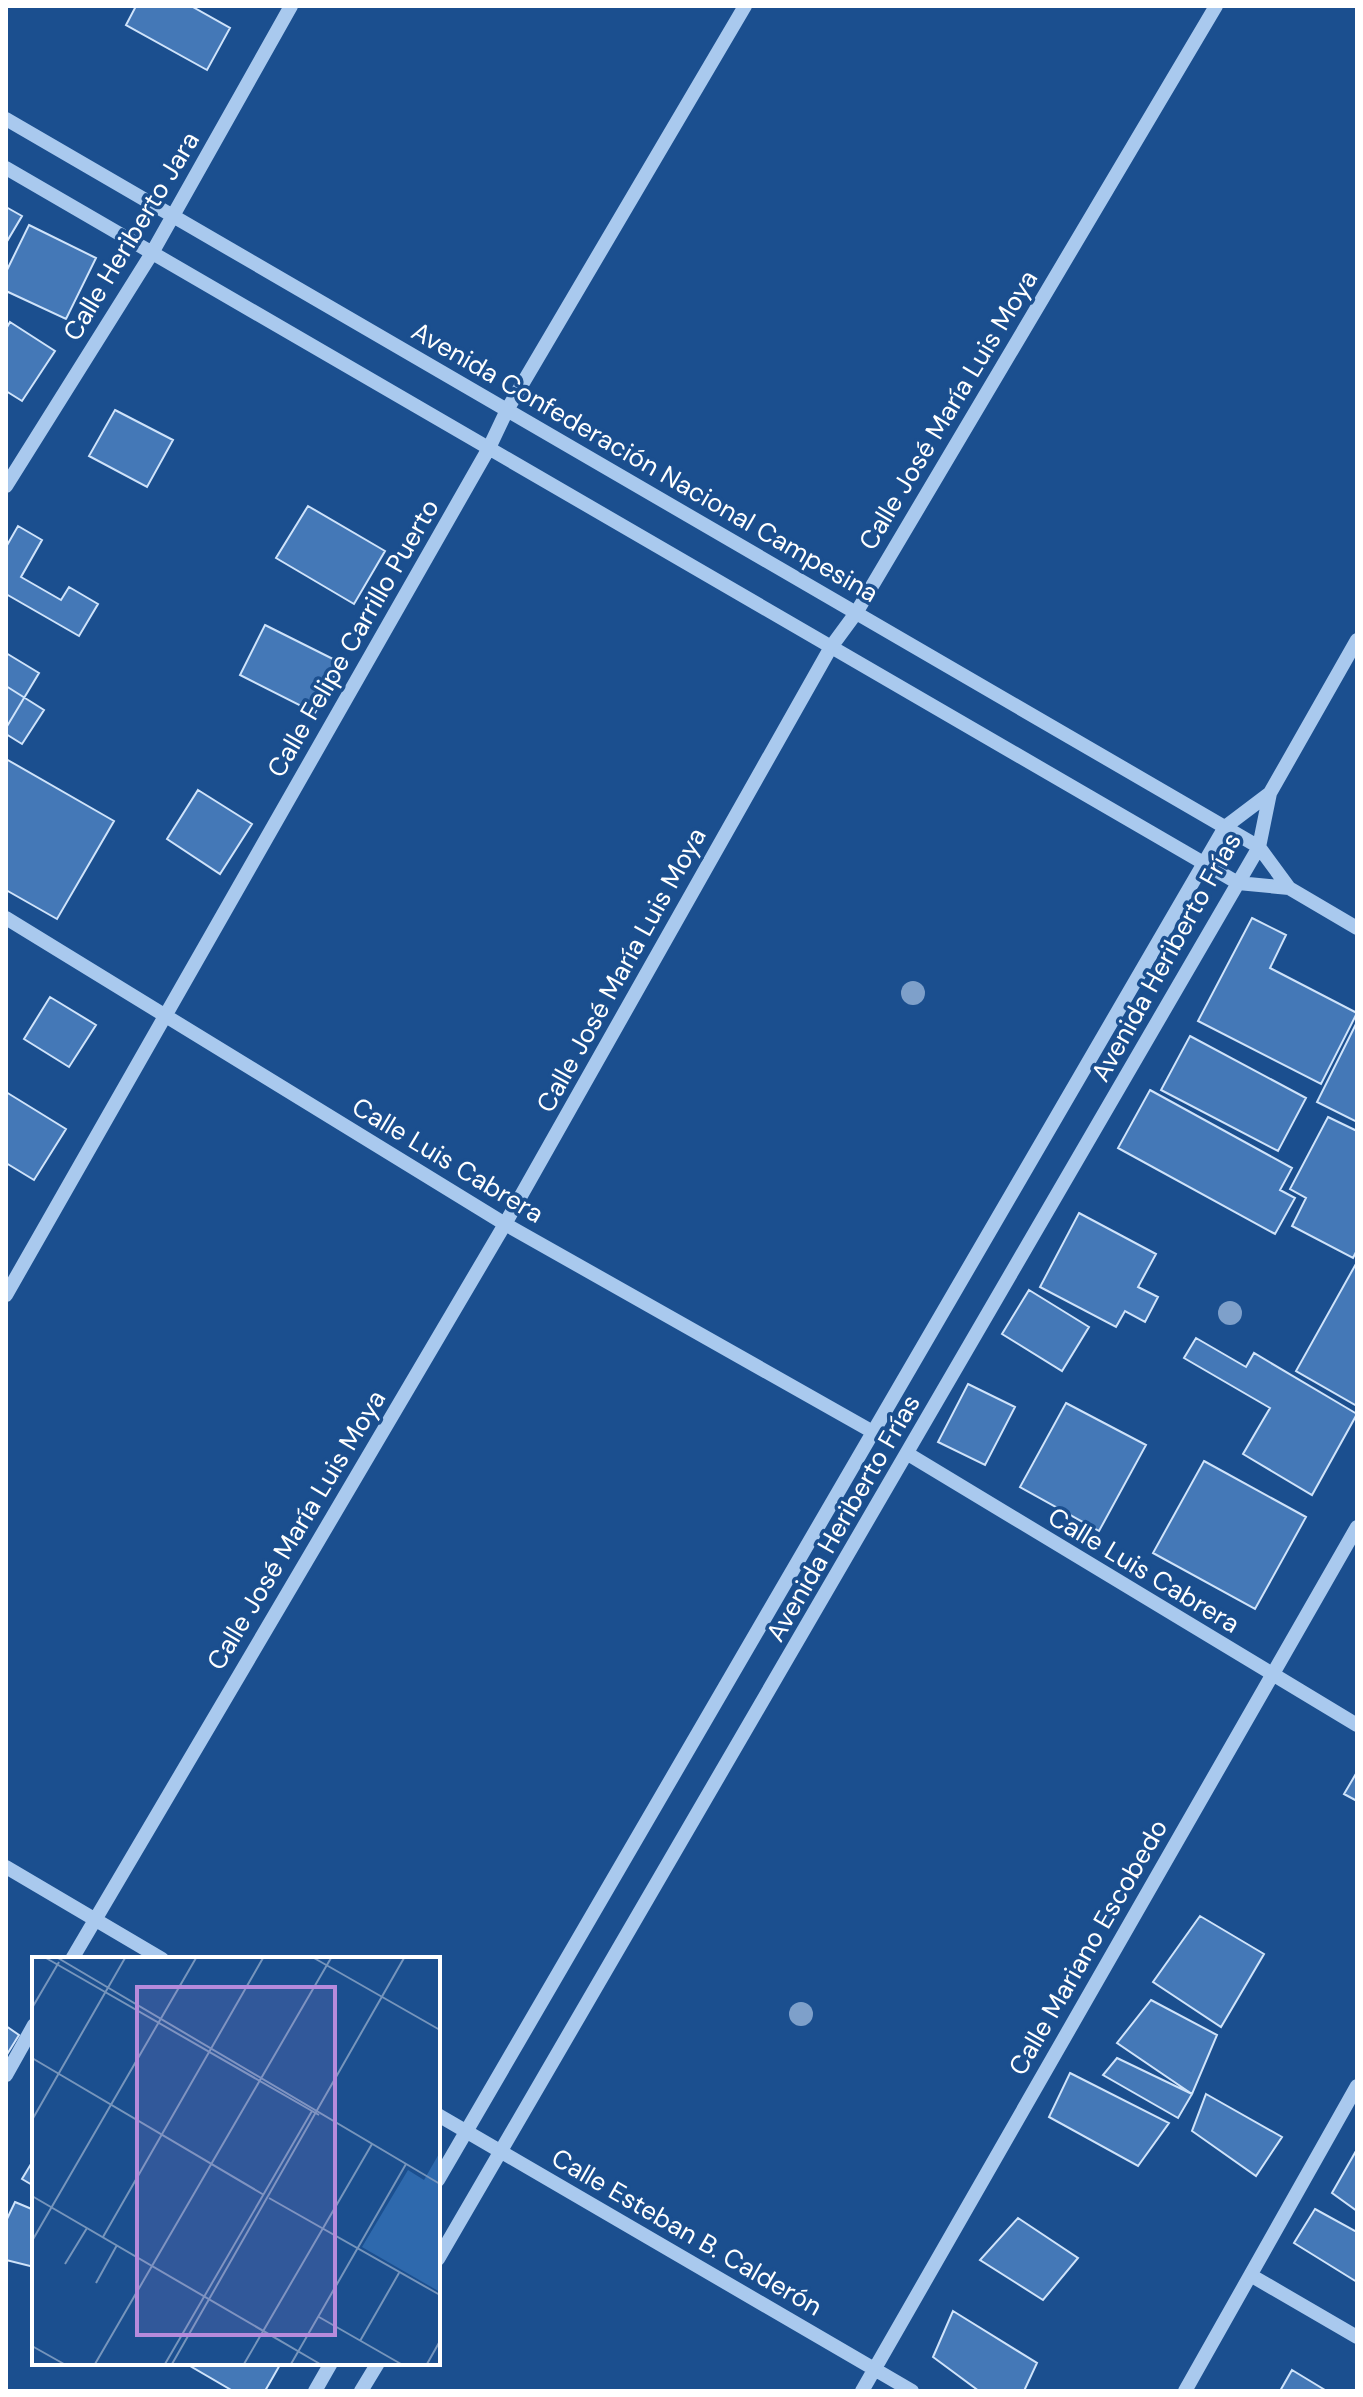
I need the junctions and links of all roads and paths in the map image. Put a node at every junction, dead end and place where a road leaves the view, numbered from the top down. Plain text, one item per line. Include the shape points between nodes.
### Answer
1 (291, 6) edge
2 (745, 6) edge
3 (1216, 6) edge
4 (6, 119) edge
5 (6, 168) edge
6 (173, 216) junction
7 (152, 253) junction
8 (507, 410) junction
9 (489, 448) junction
10 (6, 486) edge
11 (856, 613) junction
12 (1357, 640) edge
13 (831, 647) junction
14 (1270, 793) junction
15 (1225, 827) junction
16 (1259, 847) junction
17 (1204, 863) junction
18 (1238, 883) junction
19 (1289, 888) junction
20 (6, 918) edge
21 (1357, 928) edge
22 (165, 1016) junction
23 (505, 1224) junction
24 (6, 1295) edge
25 (873, 1432) junction
26 (908, 1454) junction
27 (1357, 1527) edge
28 (1270, 1675) junction
29 (1357, 1725) edge
30 (6, 1867) edge
31 (94, 1920) junction
32 (73, 1957) edge
33 (159, 1957) edge
34 (32, 2029) edge
35 (6, 2075) edge
36 (1357, 2086) edge
37 (440, 2116) edge
38 (466, 2131) junction
39 (501, 2152) junction
40 (440, 2176) edge
41 (440, 2256) edge
42 (1252, 2276) junction
43 (1357, 2337) edge
44 (330, 2365) edge
45 (377, 2365) edge
46 (875, 2369) junction
47 (315, 2391) edge
48 (361, 2391) edge
49 (862, 2391) edge
50 (912, 2391) edge
51 (1185, 2391) edge

1 - 6 street, Calle Heriberto Jara
2 - 8 street, Calle Felipe Carrillo Puerto
3 - 11 street, Calle José María Luis Moya
4 - 6 street, Avenida Confederación Nacional Campesina
5 - 7 street
6 - 7 street, Calle Heriberto Jara
6 - 8 street, Avenida Confederación Nacional Campesina
7 - 9 street
7 - 10 street, Calle Heriberto Jara
8 - 9 street, Calle Felipe Carrillo Puerto
8 - 11 street, Avenida Confederación Nacional Campesina
9 - 13 street
9 - 22 street, Calle Felipe Carrillo Puerto
11 - 13 street, Calle José María Luis Moya
11 - 15 street, Avenida Confederación Nacional Campesina
12 - 14 street, Avenida Heriberto Frías
13 - 17 street
13 - 23 street, Calle José María Luis Moya
14 - 15 street, Avenida Heriberto Frías
14 - 16 street, Avenida Heriberto Frías
15 - 16 street, Avenida Confederación Nacional Campesina
15 - 17 street, Avenida Heriberto Frías
16 - 18 street, Avenida Heriberto Frías
16 - 19 street
17 - 18 street
17 - 25 street, Avenida Heriberto Frías
18 - 19 street
18 - 26 street, Avenida Heriberto Frías
19 - 21 street
20 - 22 street, Calle Luis Cabrera
22 - 23 street, Calle Luis Cabrera
22 - 24 street, Calle Felipe Carrillo Puerto
23 - 25 street, Calle Luis Cabrera
23 - 31 street, Calle José María Luis Moya
25 - 38 street, Avenida Heriberto Frías
26 - 28 street, Calle Luis Cabrera
26 - 39 street, Avenida Heriberto Frías
27 - 28 street, Calle Mariano Escobedo
28 - 29 street, Calle Luis Cabrera
28 - 46 street, Calle Mariano Escobedo
30 - 31 street
31 - 32 street, Calle José María Luis Moya
31 - 33 street
34 - 35 street
36 - 42 street
37 - 38 street, Calle Esteban B. Calderón
38 - 39 street, Calle Esteban B. Calderón
38 - 40 street, Avenida Heriberto Frías
39 - 41 street, Avenida Heriberto Frías
39 - 46 street, Calle Esteban B. Calderón
42 - 43 street
42 - 51 street
44 - 47 street
45 - 48 street
46 - 49 street, Calle Mariano Escobedo
46 - 50 street, Calle Esteban B. Calderón

